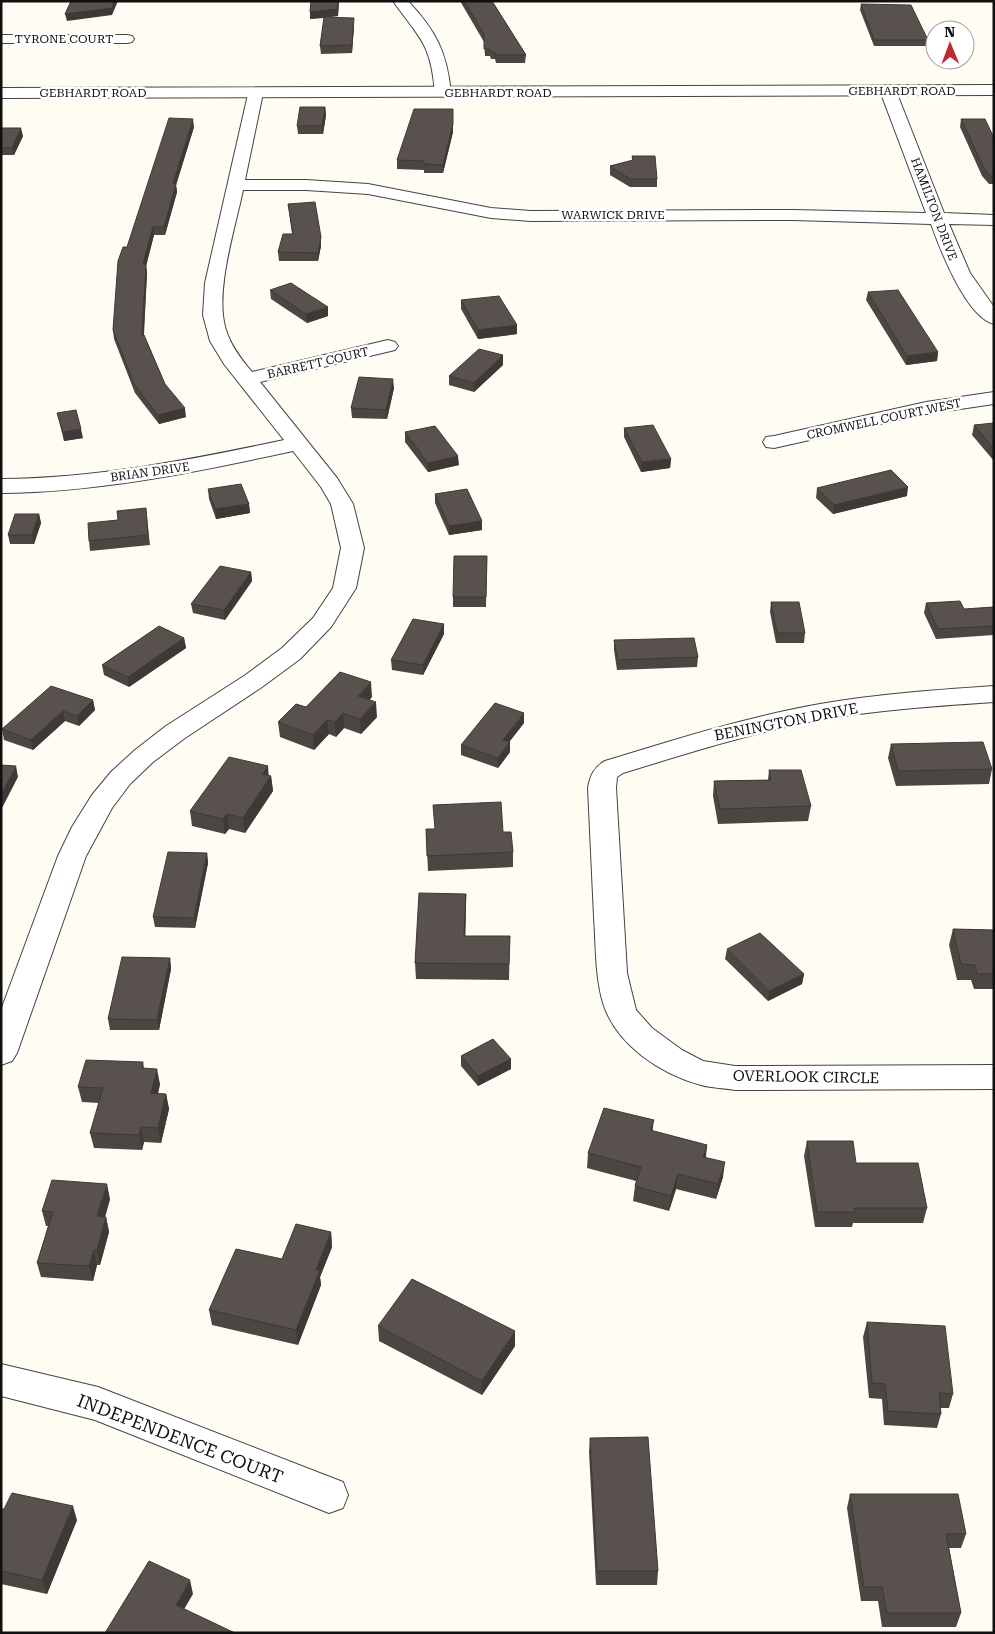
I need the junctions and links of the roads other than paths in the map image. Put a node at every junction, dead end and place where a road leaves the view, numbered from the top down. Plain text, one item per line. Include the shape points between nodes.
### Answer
1 (401, 2) edge
2 (1, 39) edge
3 (127, 39) dead end
4 (994, 90) edge
5 (888, 91) junction
6 (256, 93) junction
7 (443, 93) junction
8 (1, 94) edge
9 (235, 185) junction
10 (937, 218) junction
11 (994, 220) edge
12 (994, 318) edge
13 (388, 346) dead end
14 (248, 379) junction
15 (994, 398) edge
16 (774, 442) dead end
17 (298, 444) junction
18 (1, 486) edge
19 (994, 694) edge
20 (641, 758) joint
21 (1, 1053) edge
22 (994, 1077) edge
23 (1, 1380) edge
24 (329, 1495) dead end

1 - 7 street via 434,49
2 - 3 street, TYRONE COURT
4 - 5 street, GEBHARDT ROAD
5 - 7 street, GEBHARDT ROAD
5 - 10 street, HAMILTON DRIVE
6 - 7 street, GEBHARDT ROAD
6 - 8 street, GEBHARDT ROAD
6 - 9 street
9 - 10 street, WARWICK DRIVE via 352,187 491,213 532,216
9 - 14 street via 214,283 213,322 219,341
10 - 11 street, WARWICK DRIVE
10 - 12 street, HAMILTON DRIVE via 964,281
13 - 14 street, BARRETT COURT
14 - 17 street
15 - 16 street, CROMWELL COURT WEST via 926,408
17 - 18 street, BRIAN DRIVE via 148,473 43,486
17 - 21 street via 341,502 350,530 351,566 345,586 319,628 300,646 272,669 144,756 95,809 72,856
19 - 20 street, BENINGTON DRIVE via 820,712 718,735
20 - 22 street, OVERLOOK CIRCLE via 608,770 603,776 602,788 616,998 626,1020 643,1039 667,1057 699,1073 735,1078
23 - 24 street, INDEPENDENCE COURT via 98,1404

